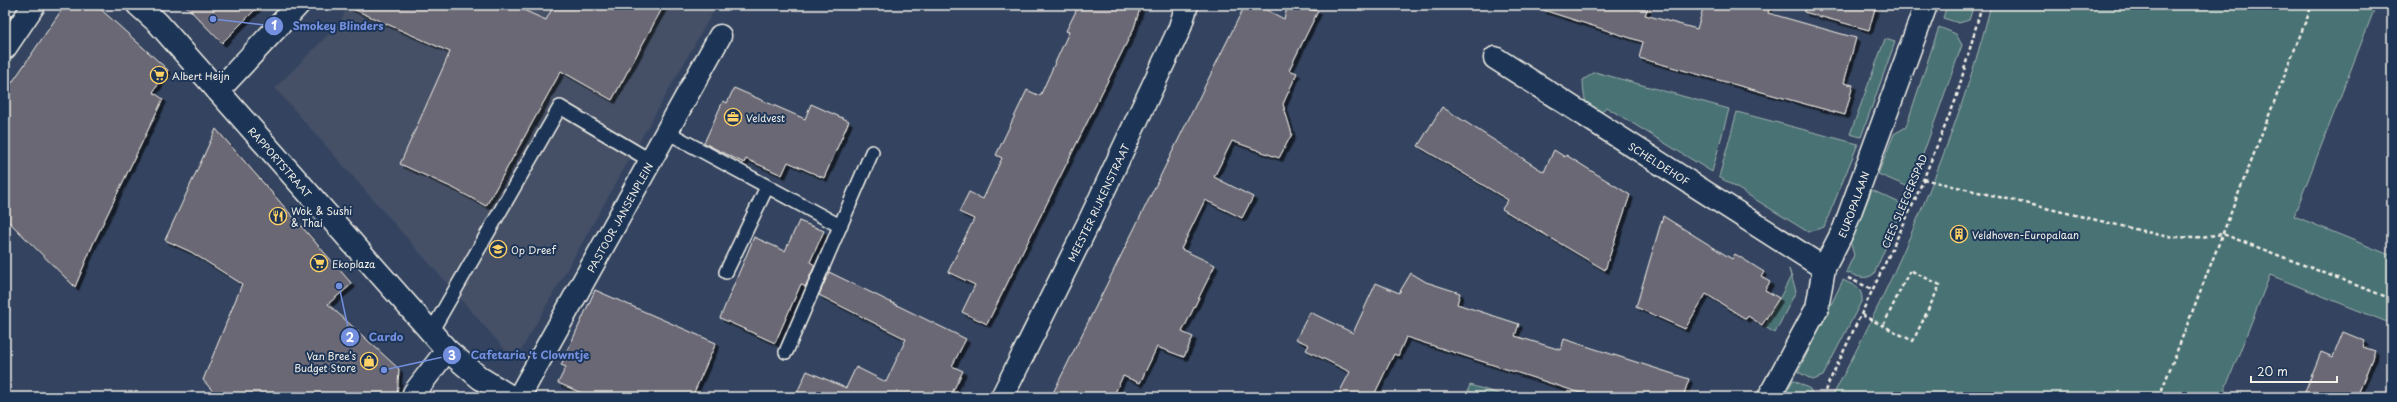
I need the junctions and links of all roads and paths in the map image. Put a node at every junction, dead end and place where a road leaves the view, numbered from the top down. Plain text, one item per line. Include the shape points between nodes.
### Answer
1 (34, 5) edge
2 (138, 5) edge
3 (298, 5) edge
4 (1187, 5) edge
5 (1926, 5) edge
6 (1982, 5) edge
7 (2312, 5) edge
8 (720, 36) dead end
9 (5, 48) edge
10 (1495, 58) dead end
11 (218, 91) junction
12 (667, 132) junction
13 (872, 152) dead end
14 (651, 161) junction
15 (1923, 179) junction
16 (767, 186) junction
17 (840, 226) junction
18 (2223, 234) junction
19 (1824, 268) junction
20 (726, 272) dead end
21 (2392, 298) edge
22 (1862, 315) junction
23 (1883, 326) junction
24 (431, 332) junction
25 (447, 350) junction
26 (786, 352) dead end
27 (414, 397) edge
28 (511, 397) edge
29 (519, 397) edge
30 (1002, 397) edge
31 (1770, 397) edge
32 (1822, 397) edge
33 (2159, 397) edge

1 - 9 street
2 - 11 street, RAPPORTSTRAAT via 158,23
3 - 11 street
4 - 30 street, MEESTER RIJKENSTRAAT via 1179,30 1089,222
5 - 19 street, EUROPALAAN via 1844,229
6 - 15 path, CEES SLEEGERSPAD via 1956,99
7 - 18 path
8 - 12 street, PASTOOR JANSENPLEIN
10 - 19 street, SCHELDEHOF
11 - 24 street, RAPPORTSTRAAT
12 - 14 street, PASTOOR JANSENPLEIN
12 - 16 lane
13 - 17 lane
14 - 24 lane via 560,107
14 - 29 street, PASTOOR JANSENPLEIN
15 - 18 path via 2164,236 2192,238
15 - 22 path, CEES SLEEGERSPAD
16 - 17 lane
16 - 20 lane
17 - 26 lane
18 - 21 path
18 - 33 path
19 - 31 street, EUROPALAAN via 1817,308
22 - 23 path
22 - 32 path, CEES SLEEGERSPAD
23 - 23 path via 1914,340 1940,285 1910,270
24 - 25 street, RAPPORTSTRAAT
25 - 27 street via 414,393
25 - 28 street, RAPPORTSTRAAT via 480,378

